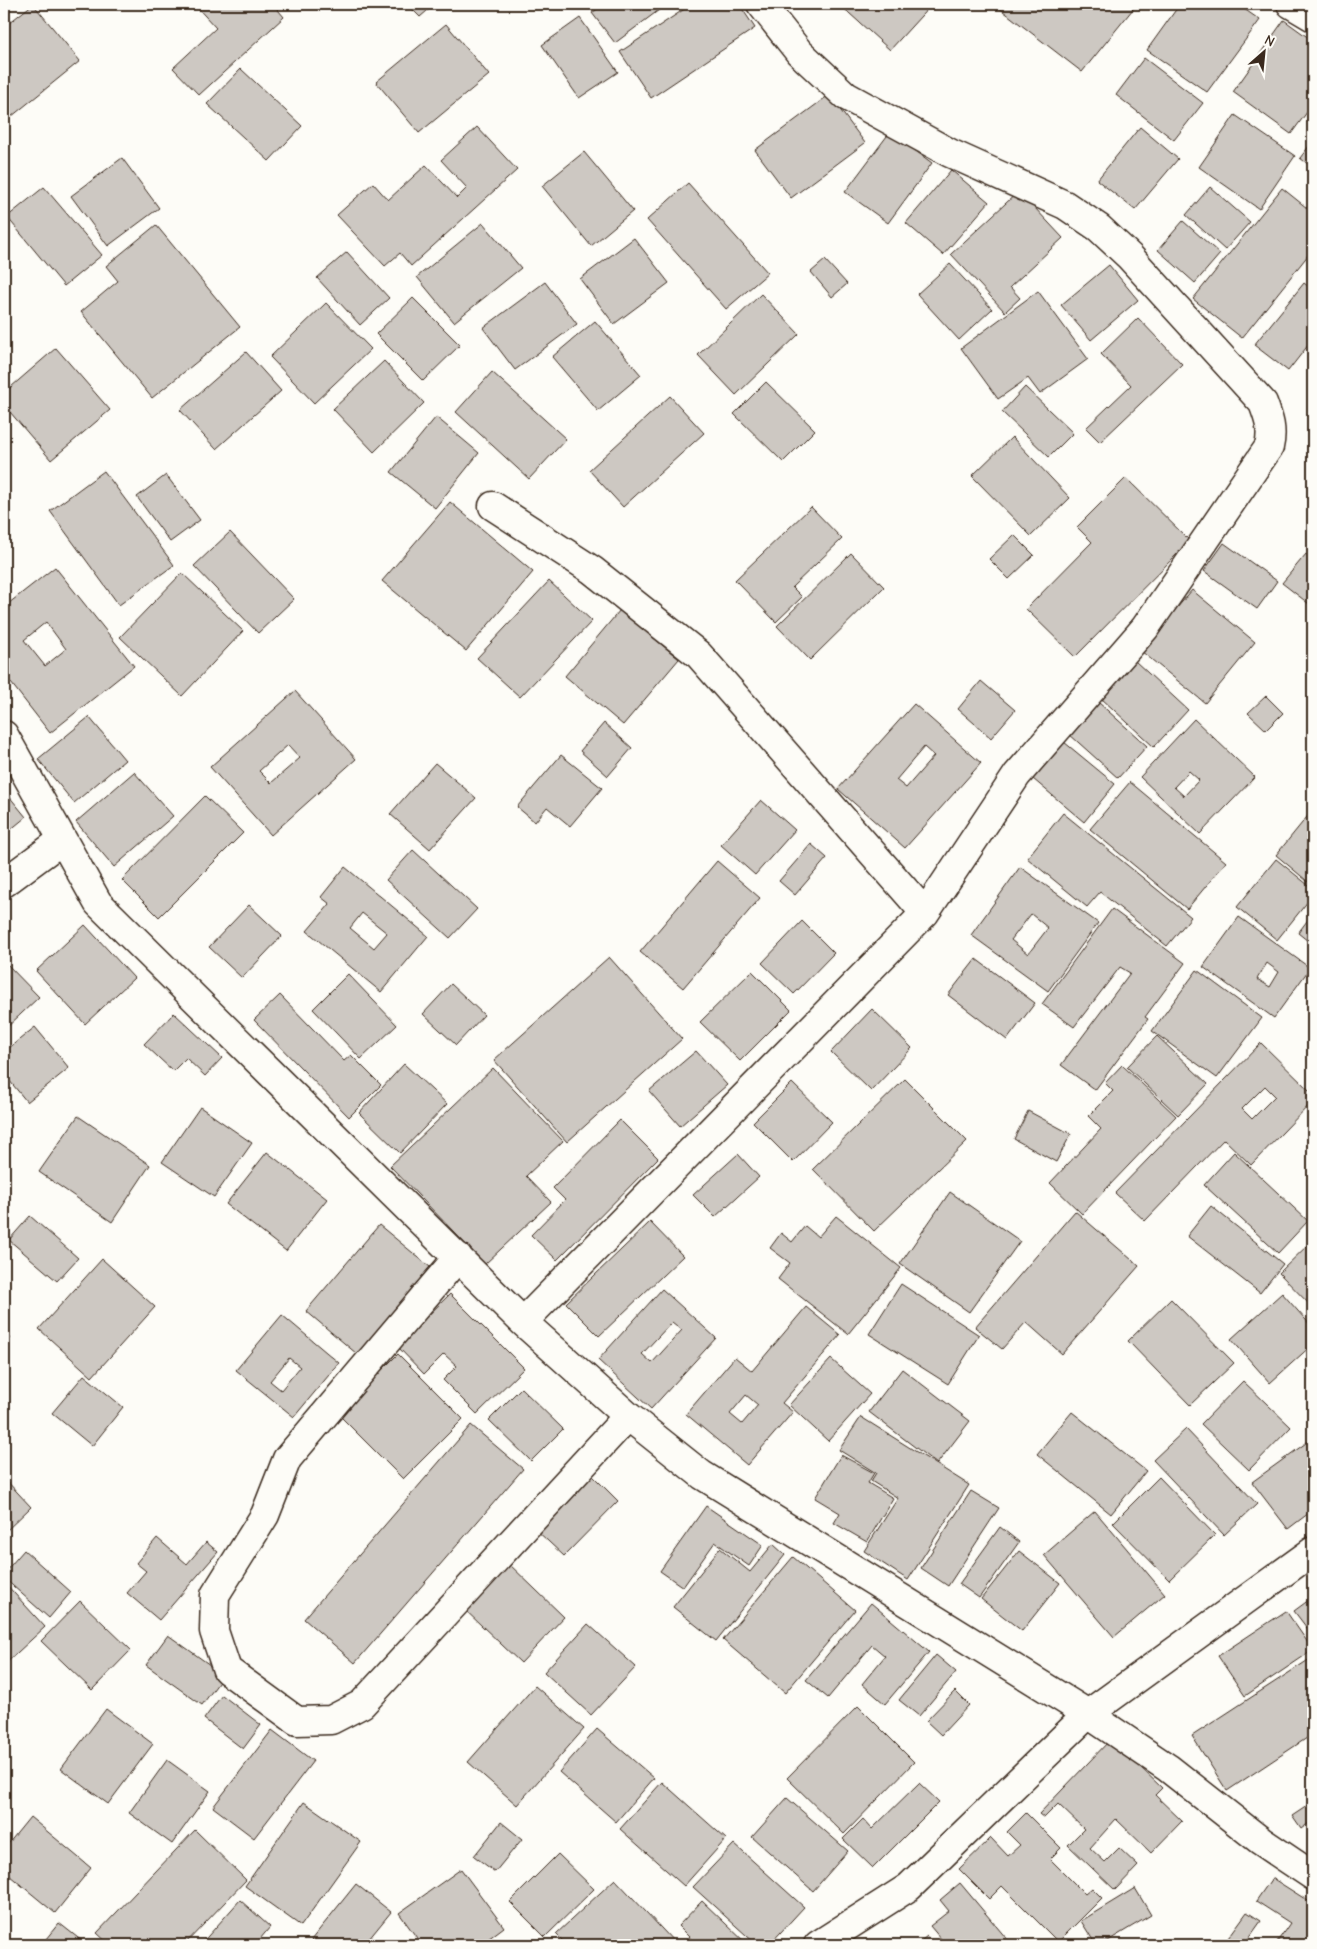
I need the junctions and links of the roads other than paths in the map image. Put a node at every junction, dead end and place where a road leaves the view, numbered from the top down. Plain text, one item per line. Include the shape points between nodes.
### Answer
1 (761, 4) edge
2 (1291, 4) edge
3 (1313, 17) edge
4 (493, 506) dead end
5 (4, 735) edge
6 (62, 840) junction
7 (4, 883) edge
8 (924, 913) junction
9 (458, 1257) junction
10 (523, 1322) junction
11 (628, 1416) junction
12 (1313, 1551) edge
13 (1088, 1714) junction
14 (1313, 1876) edge
15 (818, 1945) edge

1 - 8 street via 799,52 846,96 950,153 1066,205 1100,228 1263,403 1271,422 1268,447 1145,628 1017,775
2 - 3 street
4 - 8 street via 592,570 699,655
5 - 6 street
6 - 7 street
6 - 9 street via 98,904
8 - 10 street
9 - 10 street
9 - 11 street via 287,1458 265,1515 215,1595 214,1631 227,1670 297,1721 331,1720 362,1704
10 - 11 street
11 - 13 street via 702,1475
12 - 13 street
13 - 14 street via 1168,1768
13 - 15 street via 909,1887

